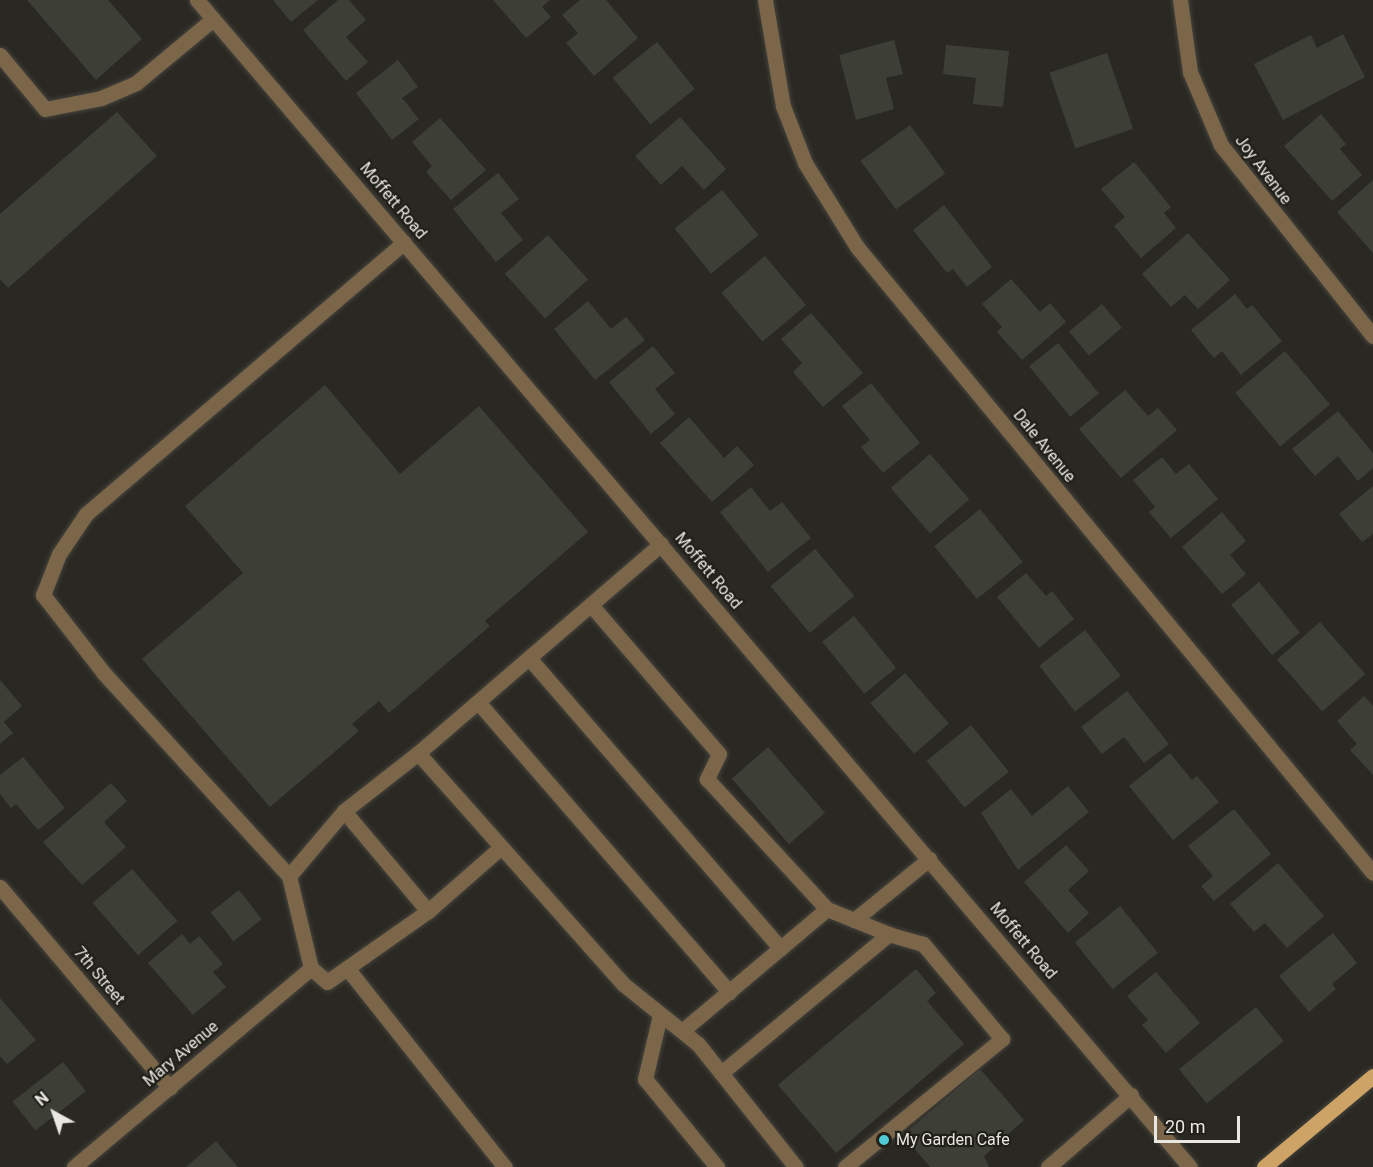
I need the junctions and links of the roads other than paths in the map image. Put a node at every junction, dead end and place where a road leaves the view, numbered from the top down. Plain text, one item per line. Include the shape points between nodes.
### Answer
1 (197, 0) edge
2 (765, 0) edge
3 (1180, 0) edge
4 (213, 18) junction
5 (0, 55) edge
6 (404, 242) junction
7 (1373, 336) edge
8 (662, 544) junction
9 (591, 605) junction
10 (529, 658) junction
11 (478, 702) junction
12 (418, 753) junction
13 (344, 811) junction
14 (501, 847) junction
15 (929, 859) junction
16 (1373, 873) edge
17 (288, 876) junction
18 (0, 887) edge
19 (827, 909) junction
20 (428, 911) junction
21 (854, 920) junction
22 (889, 934) junction
23 (780, 948) junction
24 (311, 968) junction
25 (347, 968) junction
26 (729, 992) junction
27 (660, 1015) junction
28 (682, 1031) junction
29 (721, 1073) junction
30 (1373, 1076) edge
31 (170, 1088) junction
32 (1131, 1095) junction
33 (74, 1167) edge
34 (505, 1167) edge
35 (717, 1167) edge
36 (796, 1167) edge
37 (845, 1167) edge
38 (1048, 1167) edge
39 (1190, 1167) edge
40 (1264, 1167) edge

1 - 4 street, Moffett Road
2 - 16 street, Dale Avenue via 783,106 805,163 857,247
3 - 7 street, Joy Avenue via 1190,72 1221,145
4 - 5 street via 136,83 101,98 45,109
4 - 6 street, Moffett Road
6 - 8 street, Moffett Road
6 - 17 street via 86,514 59,554 43,595 104,672
8 - 9 street
8 - 15 street, Moffett Road
9 - 10 street
9 - 19 street via 719,754 707,779
10 - 11 street
10 - 23 street
11 - 12 street
11 - 26 street
12 - 13 street
12 - 14 street
13 - 17 street
13 - 20 street
14 - 20 street
14 - 27 street via 623,984
15 - 21 street
15 - 32 street, Moffett Road
17 - 24 street
18 - 31 street, 7th Street
19 - 21 street
19 - 23 street
20 - 25 street
21 - 22 street
22 - 29 street
22 - 37 street via 923,944 1002,1039
23 - 26 street
24 - 25 street via 327,982
24 - 31 street, Mary Avenue
25 - 34 street
26 - 28 street
27 - 28 street
27 - 35 street via 645,1079
28 - 29 street
29 - 36 street
30 - 40 main road
31 - 33 street, Mary Avenue
32 - 38 street
32 - 39 street, Moffett Road

